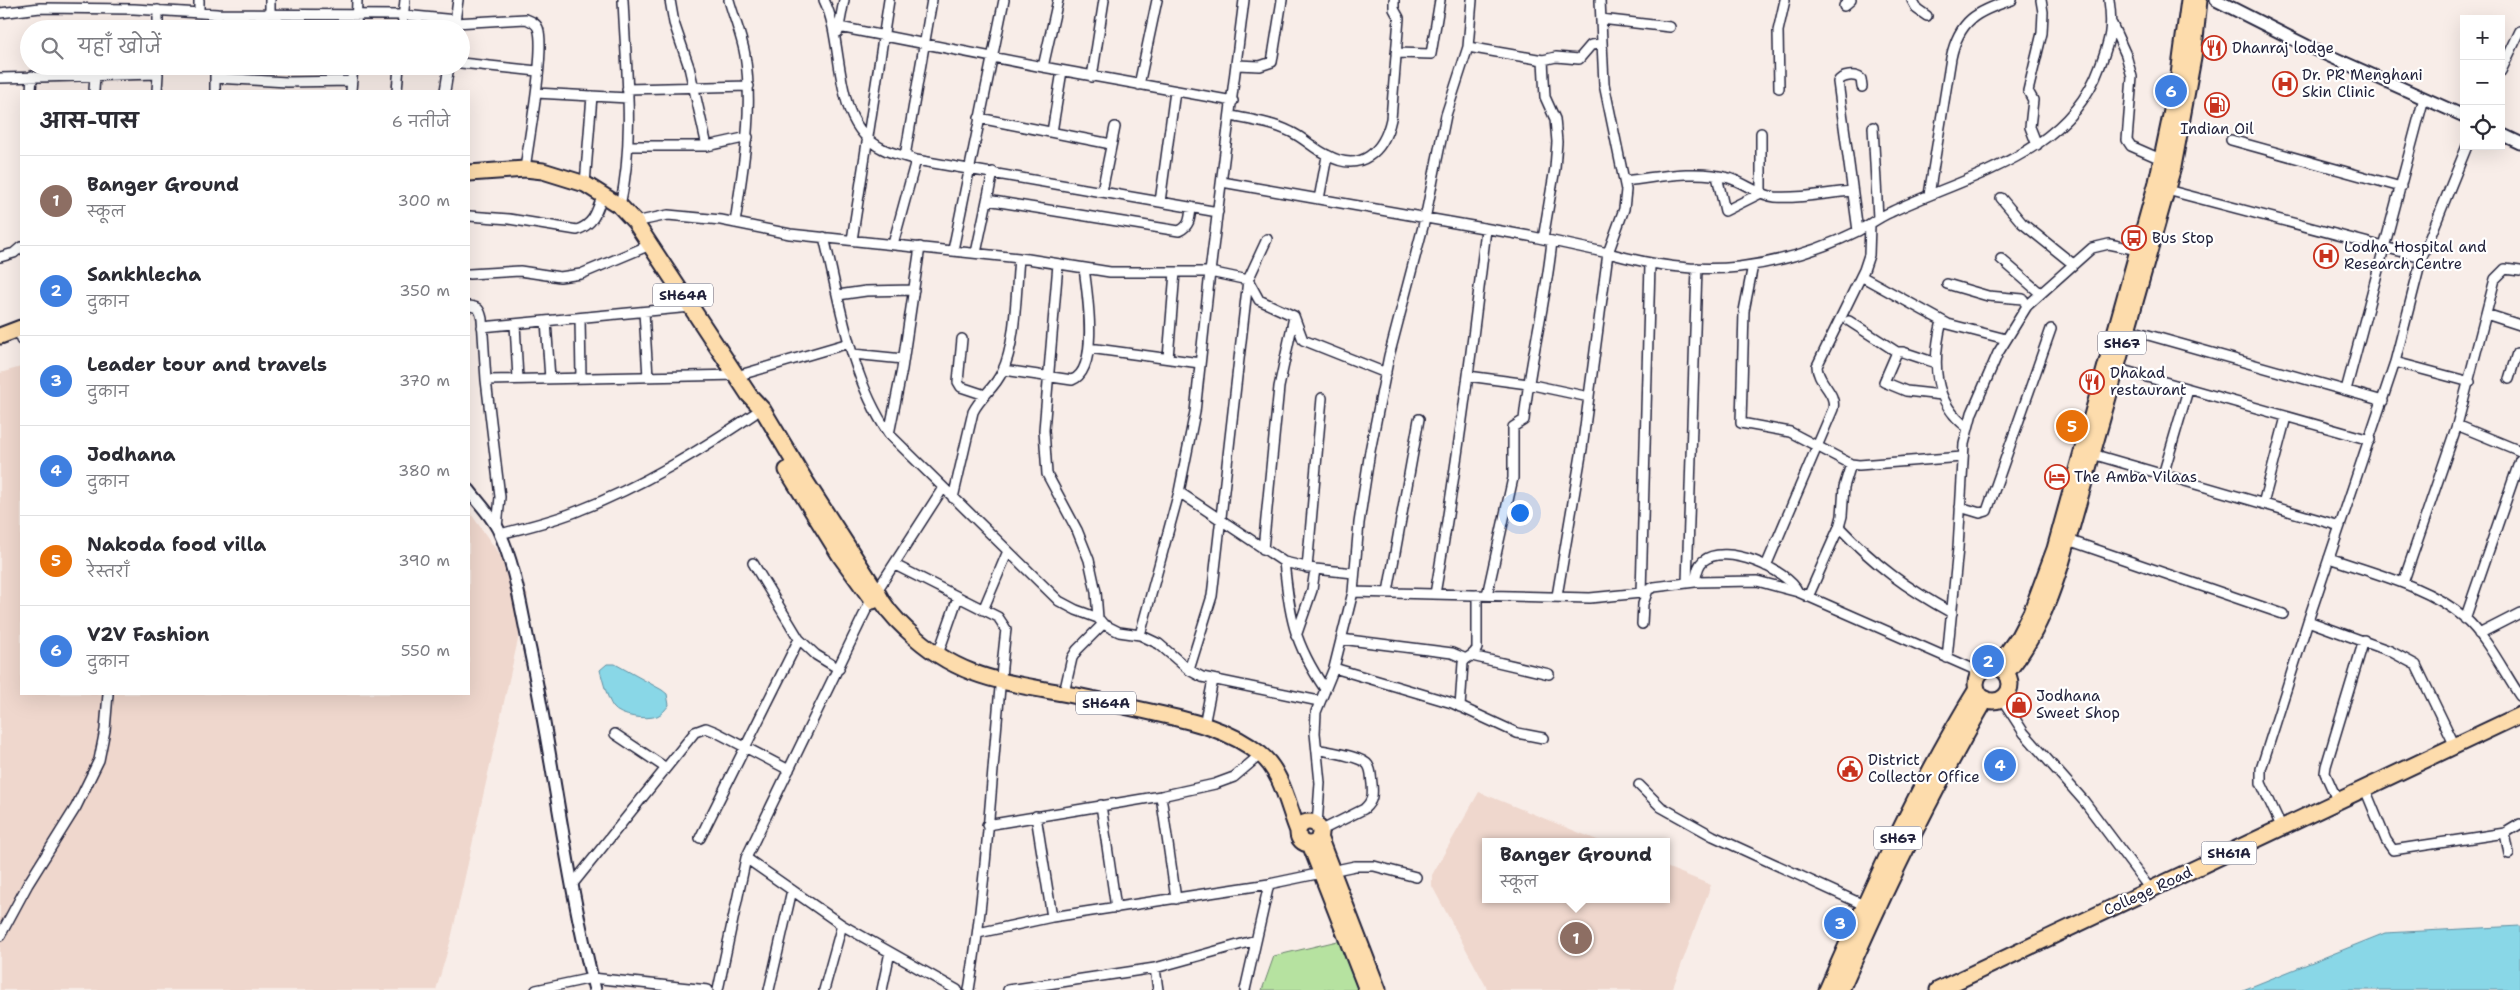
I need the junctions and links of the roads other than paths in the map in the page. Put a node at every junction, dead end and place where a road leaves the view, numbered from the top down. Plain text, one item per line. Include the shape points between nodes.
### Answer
1 (199, 0) edge
2 (270, 0) edge
3 (357, 0) edge
4 (405, 0) edge
5 (458, 0) edge
6 (623, 0) edge
7 (670, 0) edge
8 (729, 0) edge
9 (824, 0) edge
10 (844, 0) edge
11 (889, 0) edge
12 (932, 0) edge
13 (1004, 0) edge
14 (1058, 0) edge
15 (1104, 0) edge
16 (1156, 0) edge
17 (1244, 0) edge
18 (1282, 0) edge
19 (1394, 0) edge
20 (1440, 0) edge
21 (1472, 0) edge
22 (1600, 0) edge
23 (1785, 0) edge
24 (1912, 0) edge
25 (2012, 0) edge
26 (2041, 0) edge
27 (2109, 0) edge
28 (2189, 0) edge
29 (2199, 0) edge
30 (2216, 0) edge
31 (40, 4) edge
32 (158, 10) junction
33 (0, 13) edge
34 (199, 13) junction
35 (217, 14) junction
36 (356, 15) junction
37 (404, 15) junction
38 (270, 16) junction
39 (1927, 16) dead end
40 (1601, 19) junction
41 (158, 20) edge
42 (217, 20) edge
43 (356, 20) edge
44 (403, 20) edge
45 (432, 20) edge
46 (456, 20) edge
47 (470, 23) edge
48 (2112, 24) junction
49 (1670, 27) dead end
50 (839, 28) junction
51 (2520, 31) edge
52 (884, 35) junction
53 (836, 40) junction
54 (925, 44) junction
55 (1602, 44) junction
56 (1468, 47) junction
57 (1396, 53) junction
58 (993, 56) junction
59 (1543, 60) junction
60 (2505, 63) edge
61 (470, 64) edge
62 (1237, 65) junction
63 (1042, 67) junction
64 (1062, 71) junction
65 (537, 72) junction
66 (94, 75) joint
67 (158, 75) edge
68 (352, 75) edge
69 (398, 75) edge
70 (448, 75) edge
71 (32, 76) junction
72 (1092, 76) junction
73 (0, 78) edge
74 (215, 78) joint
75 (352, 81) junction
76 (1139, 84) junction
77 (749, 86) junction
78 (287, 87) edge
79 (1862, 87) dead end
80 (692, 88) junction
81 (1779, 88) dead end
82 (31, 90) edge
83 (94, 90) edge
84 (157, 90) edge
85 (214, 90) edge
86 (351, 90) edge
87 (397, 90) edge
88 (445, 90) edge
89 (1175, 91) junction
90 (536, 93) junction
91 (628, 94) junction
92 (592, 96) junction
93 (2424, 98) junction
94 (1233, 101) junction
95 (2460, 114) edge
96 (1231, 116) junction
97 (980, 118) junction
98 (1115, 127) dead end
99 (1873, 127) dead end
100 (1052, 132) junction
101 (1761, 133) dead end
102 (2505, 136) edge
103 (748, 137) junction
104 (867, 138) junction
105 (2231, 140) dead end
106 (2520, 143) edge
107 (1111, 144) junction
108 (2037, 145) junction
109 (628, 146) junction
110 (706, 146) junction
111 (2465, 150) edge
112 (905, 156) junction
113 (1327, 156) junction
114 (916, 160) junction
115 (2163, 160) junction
116 (969, 167) junction
117 (525, 169) junction
118 (993, 172) junction
119 (470, 173) edge
120 (1717, 176) junction
121 (470, 181) edge
122 (1625, 181) junction
123 (1222, 182) junction
124 (585, 184) junction
125 (2401, 187) junction
126 (1852, 190) junction
127 (2166, 190) junction
128 (1102, 191) junction
129 (1760, 193) junction
130 (1929, 195) junction
131 (2001, 198) dead end
132 (1319, 199) junction
133 (987, 200) junction
134 (609, 201) junction
135 (1160, 202) junction
136 (1191, 207) junction
137 (1218, 212) junction
138 (470, 216) edge
139 (1425, 218) junction
140 (1878, 218) junction
141 (635, 222) junction
142 (736, 223) junction
143 (1870, 224) junction
144 (1486, 229) junction
145 (1858, 231) junction
146 (824, 237) junction
147 (1267, 239) dead end
148 (1542, 239) junction
149 (852, 240) junction
150 (1552, 241) junction
151 (893, 244) junction
152 (650, 245) junction
153 (920, 246) junction
154 (2385, 247) junction
155 (20, 248) edge
156 (953, 250) junction
157 (2138, 250) junction
158 (976, 253) junction
159 (1608, 253) junction
160 (0, 257) edge
161 (2422, 257) junction
162 (1019, 258) junction
163 (2001, 259) dead end
164 (1058, 264) junction
165 (1650, 264) junction
166 (2074, 264) junction
167 (1753, 265) junction
168 (1084, 268) junction
169 (1697, 268) junction
170 (2520, 271) edge
171 (1175, 272) junction
172 (1210, 272) junction
173 (470, 274) edge
174 (1861, 276) junction
175 (1248, 280) junction
176 (1947, 284) dead end
177 (914, 290) junction
178 (2040, 293) junction
179 (838, 295) junction
180 (470, 306) edge
181 (2028, 306) junction
182 (691, 307) junction
183 (644, 312) junction
184 (2486, 314) junction
185 (1294, 316) junction
186 (580, 318) junction
187 (546, 321) junction
188 (1849, 321) dead end
189 (1942, 321) junction
190 (516, 324) junction
191 (2520, 325) edge
192 (482, 327) junction
193 (20, 328) edge
194 (2051, 329) dead end
195 (2126, 329) junction
196 (0, 336) edge
197 (20, 339) edge
198 (962, 339) dead end
199 (2006, 339) junction
200 (849, 343) junction
201 (0, 345) edge
202 (1089, 348) junction
203 (1897, 352) junction
204 (853, 354) junction
205 (2520, 354) edge
206 (1168, 358) junction
207 (903, 359) junction
208 (1936, 362) junction
209 (2396, 362) junction
210 (1200, 363) junction
211 (2115, 368) junction
212 (1004, 370) junction
213 (1386, 373) junction
214 (735, 374) junction
215 (648, 376) junction
216 (1049, 376) junction
217 (1468, 376) junction
218 (581, 378) junction
219 (518, 379) junction
220 (550, 379) junction
221 (2508, 379) dead end
222 (486, 380) junction
223 (2470, 382) junction
224 (1528, 384) junction
225 (2188, 390) junction
226 (2346, 390) junction
227 (749, 395) junction
228 (985, 395) junction
229 (1942, 395) junction
230 (1589, 397) junction
231 (1322, 398) dead end
232 (2382, 401) junction
233 (754, 414) junction
234 (2286, 417) junction
235 (1419, 418) dead end
236 (2457, 425) junction
237 (1968, 428) junction
238 (889, 434) junction
239 (2370, 440) junction
240 (1818, 445) junction
241 (2520, 452) edge
242 (2092, 454) junction
243 (1962, 457) junction
244 (2520, 460) edge
245 (1851, 464) junction
246 (2163, 475) junction
247 (943, 488) junction
248 (470, 491) edge
249 (1178, 492) junction
250 (953, 498) junction
251 (2263, 504) junction
252 (1960, 507) junction
253 (1221, 520) junction
254 (2340, 526) junction
255 (1838, 527) junction
256 (498, 530) junction
257 (2068, 540) junction
258 (1263, 549) junction
259 (1008, 551) junction
260 (2329, 558) junction
261 (752, 562) dead end
262 (1284, 562) junction
263 (895, 565) junction
264 (1766, 566) junction
265 (1311, 569) junction
266 (1354, 573) junction
267 (1691, 582) junction
268 (2403, 583) junction
269 (1353, 592) junction
270 (1388, 592) junction
271 (1644, 592) junction
272 (1798, 592) junction
273 (1435, 594) junction
274 (1482, 595) junction
275 (1557, 596) junction
276 (958, 597) junction
277 (1808, 597) junction
278 (877, 599) junction
279 (983, 610) junction
280 (1952, 613) junction
281 (2520, 613) edge
282 (2283, 614) dead end
283 (2465, 619) junction
284 (1100, 621) junction
285 (2308, 621) junction
286 (1642, 624) dead end
287 (2479, 634) junction
288 (1140, 635) junction
289 (1296, 636) junction
290 (799, 639) junction
291 (1341, 639) junction
292 (2364, 640) junction
293 (938, 657) junction
294 (1469, 657) junction
295 (1947, 658) junction
296 (839, 668) junction
297 (1334, 668) junction
298 (1190, 670) junction
299 (2001, 670) junction
300 (1980, 672) junction
301 (1548, 674) dead end
302 (1213, 680) junction
303 (1000, 681) junction
304 (1325, 689) junction
305 (1064, 693) junction
306 (1981, 694) junction
307 (108, 695) edge
308 (2520, 696) edge
309 (2002, 699) junction
310 (1319, 701) junction
311 (1460, 707) junction
312 (2520, 715) edge
313 (1204, 724) junction
314 (615, 734) dead end
315 (1543, 738) dead end
316 (2455, 746) junction
317 (745, 747) junction
318 (1317, 749) junction
319 (1261, 754) junction
320 (666, 768) junction
321 (789, 770) junction
322 (1639, 785) dead end
323 (2365, 789) junction
324 (1161, 796) junction
325 (2338, 802) junction
326 (1101, 805) junction
327 (1036, 816) junction
328 (2520, 824) edge
329 (987, 826) junction
330 (2282, 828) junction
331 (2505, 833) junction
332 (1317, 834) junction
333 (700, 838) dead end
334 (2509, 854) dead end
335 (746, 858) junction
336 (1327, 873) junction
337 (1416, 877) dead end
338 (1269, 884) junction
339 (572, 885) junction
340 (2150, 889) junction
341 (792, 890) junction
342 (1176, 899) junction
343 (1866, 906) junction
344 (1116, 908) junction
345 (1052, 917) junction
346 (842, 925) junction
347 (978, 932) junction
348 (0, 936) edge
349 (1256, 940) junction
350 (890, 952) junction
351 (1155, 968) junction
352 (592, 978) junction
353 (536, 990) edge
354 (594, 990) edge
355 (708, 990) edge
356 (718, 990) edge
357 (769, 990) edge
358 (824, 990) edge
359 (882, 990) edge
360 (957, 990) edge
361 (969, 990) edge
362 (1008, 990) edge
363 (1158, 990) edge
364 (1245, 990) edge
365 (1366, 990) edge
366 (1378, 990) edge
367 (1827, 990) edge
368 (1841, 990) edge
369 (1938, 990) edge

1 - 34 street
2 - 38 street
3 - 36 street
4 - 37 street
5 - 46 street
6 - 91 street
7 - 80 street
8 - 77 street via 745,53
9 - 53 street
10 - 50 street
11 - 52 street
12 - 54 street
13 - 58 street
14 - 63 street
15 - 72 street
16 - 76 street
17 - 62 street
18 - 62 street via 1272,62 1260,66
19 - 57 street via 1399,18
20 - 57 street via 1430,54
21 - 56 street
22 - 40 street
23 - 81 street via 1778,31
24 - 39 street via 1917,9
25 - 130 street via 1979,14 1962,26 1956,36
26 - 108 street via 2042,33 2028,90 2033,100 2030,127
27 - 48 street
28 - 115 main road, SH67
29 - 127 main road, SH67 via 2182,128
30 - 93 street
31 - 32 street
31 - 33 street
32 - 34 street
32 - 41 street
34 - 35 street
35 - 38 street
35 - 42 street
36 - 37 street
36 - 38 street
36 - 43 street
37 - 44 street
37 - 45 street
40 - 49 street
40 - 55 street
47 - 65 street via 533,22 538,27 539,37
48 - 108 street via 2108,47 2084,101 2070,119
48 - 115 street via 2132,77 2127,140 2131,146
50 - 52 street
50 - 53 street
51 - 60 street
52 - 54 street
52 - 104 street
53 - 104 street via 839,73 847,101 856,124
54 - 58 street
54 - 112 street
55 - 59 street via 1591,45 1579,59 1556,57
55 - 122 street via 1605,90
56 - 59 street
56 - 139 street via 1446,115
57 - 113 street via 1391,118 1388,134 1381,146 1356,162
58 - 63 street
58 - 97 street
59 - 148 street via 1545,98 1555,120 1557,142
61 - 65 street
62 - 94 street
63 - 64 street
64 - 72 street
64 - 100 street
65 - 90 street
66 - 71 street
66 - 83 street
67 - 84 street
68 - 75 street
69 - 87 street
70 - 88 street
71 - 73 street
71 - 82 street
72 - 76 street
74 - 78 street
74 - 85 street
75 - 78 street
75 - 86 street
76 - 89 street
77 - 80 street
77 - 103 street
79 - 126 street via 1861,79 1856,76 1842,77 1838,82
80 - 91 street
80 - 110 street
89 - 94 street
89 - 135 street
90 - 92 street
90 - 117 street
91 - 92 street
91 - 109 street
92 - 124 street
93 - 95 street
93 - 125 street
94 - 96 street
96 - 113 street via 1282,128
96 - 123 street
97 - 100 street
97 - 116 street
98 - 107 street
99 - 140 street
100 - 107 street
101 - 129 street
102 - 106 street
103 - 110 street
103 - 142 street
104 - 112 street via 883,149
104 - 149 street
105 - 125 street
107 - 128 street
108 - 130 street via 2010,162
109 - 110 street
109 - 134 street via 624,186
111 - 161 street
112 - 114 street
113 - 132 street
114 - 116 street
114 - 151 street
115 - 157 main road, SH67
116 - 118 street
116 - 156 street
117 - 119 main road, SH64A
117 - 124 main road, SH64A
118 - 128 street
118 - 133 street
120 - 122 street via 1684,175
120 - 129 street
120 - 129 street via 1725,211
121 - 134 main road, SH64A via 532,178
122 - 159 street via 1626,200
123 - 132 street
123 - 137 street
124 - 134 main road, SH64A
125 - 154 street
126 - 129 street via 1777,197
126 - 145 street
127 - 154 street
127 - 195 main road, SH67
128 - 135 street
130 - 140 street
131 - 166 street via 2022,223
132 - 139 street
133 - 136 street via 1179,231 1189,223
133 - 158 street
134 - 138 street via 587,226 577,230
134 - 141 main road, SH64A
135 - 136 street
136 - 137 street
137 - 172 street
139 - 144 street
139 - 213 street
140 - 143 street
141 - 142 street via 668,215
141 - 152 main road, SH64A
142 - 146 street
143 - 145 street
143 - 174 street via 1869,256
144 - 148 street
144 - 217 street
145 - 167 street via 1813,249
146 - 149 street
146 - 179 street
147 - 175 street
148 - 150 street
149 - 151 street
150 - 159 street
150 - 224 street via 1547,292
151 - 153 street
152 - 173 street via 581,274 548,277 520,271
152 - 182 main road, SH64A
153 - 156 street
153 - 177 street
154 - 161 street
154 - 226 street
155 - 160 street
156 - 158 street
157 - 166 street via 2100,245
157 - 299 main road, SH67 via 2042,588
158 - 162 street
159 - 165 street
159 - 230 street
161 - 209 street
162 - 164 street
162 - 212 street via 1012,334
163 - 178 street
164 - 168 street
164 - 216 street
165 - 169 street
165 - 271 street
166 - 178 street
167 - 169 street
167 - 240 street via 1744,311 1740,420 1746,425 1790,432
168 - 171 street via 1110,272
168 - 202 street
169 - 267 street
170 - 184 street via 2509,268 2497,274
171 - 172 street
171 - 206 street
172 - 175 street
172 - 210 street
174 - 189 street
174 - 240 street via 1817,366 1818,374 1834,402
175 - 185 street via 1259,300
175 - 253 street
176 - 181 street via 1988,296 2023,299
177 - 179 street
177 - 207 street
178 - 181 street
179 - 200 street
180 - 192 street via 480,310
181 - 199 street
182 - 183 street
182 - 214 main road, SH64A
183 - 186 street
183 - 215 street
184 - 191 street
184 - 223 street
185 - 213 street via 1303,340
185 - 258 street via 1279,387
186 - 187 street
186 - 218 street
187 - 190 street
187 - 220 street
188 - 203 street
189 - 199 street
189 - 208 street via 1936,344
190 - 192 street
190 - 219 street
192 - 222 street
193 - 196 main road
194 - 252 street via 1987,511 1980,513
195 - 211 main road, SH67
195 - 226 street
197 - 201 main road
198 - 228 street via 958,382 961,387
199 - 237 street via 1984,382
200 - 204 street
200 - 214 street
202 - 206 street
202 - 216 street via 1085,368 1079,377 1072,380
203 - 208 street
203 - 229 street via 1884,382 1906,391
204 - 207 street
204 - 238 street via 877,416
205 - 221 street via 2517,353
206 - 210 street
207 - 238 street
208 - 229 street
209 - 223 street
209 - 232 street
210 - 249 street via 1195,412
211 - 225 street
211 - 242 main road, SH67
212 - 216 street
212 - 228 street
213 - 266 street via 1370,451
214 - 215 street
214 - 227 main road, SH64A
215 - 218 street
216 - 284 street via 1044,430 1047,474 1089,560
217 - 224 street
217 - 273 street via 1454,486
218 - 220 street
219 - 220 street
219 - 222 street
222 - 256 street via 500,496
223 - 236 street
224 - 230 street
224 - 274 street via 1524,420 1513,427 1513,478
225 - 234 street
225 - 246 street
226 - 232 street
227 - 233 main road, SH64A
227 - 278 main road, SH64A via 763,410
228 - 250 street via 972,412
229 - 237 street via 1951,414
230 - 275 street
231 - 265 street
232 - 239 street
233 - 256 street via 636,485 580,510
233 - 278 main road, SH64A via 815,517
234 - 239 street
234 - 251 street
235 - 270 street
236 - 241 street
236 - 268 street
237 - 243 street
238 - 247 street
239 - 254 street
240 - 245 street
240 - 264 street
242 - 246 street
242 - 257 main road, SH67
243 - 245 street
243 - 252 street
244 - 283 street
245 - 255 street
246 - 251 street
247 - 250 street
247 - 263 street
248 - 256 street
249 - 253 street
249 - 288 street
250 - 259 street
251 - 254 street
252 - 280 street
253 - 258 street
253 - 298 street via 1212,596
254 - 260 street
255 - 277 street
255 - 280 street via 1899,583
256 - 339 street via 521,606
257 - 282 street
257 - 299 main road, SH67 via 2048,606 2027,646
258 - 262 street
259 - 279 street
259 - 284 street via 1059,601
260 - 268 street
260 - 285 street
261 - 290 street
262 - 265 street
262 - 289 street
263 - 276 street
263 - 278 street
264 - 267 street via 1743,557 1707,558 1698,566
264 - 272 street via 1790,580
265 - 266 street
265 - 289 street via 1312,590
266 - 269 street
267 - 271 street via 1654,587
267 - 272 street via 1757,581
268 - 283 street
269 - 270 street
269 - 291 street
270 - 273 street
271 - 275 street via 1590,598
271 - 286 street
272 - 277 street
273 - 274 street
274 - 275 street
274 - 294 street via 1476,652
276 - 279 street
276 - 293 street
277 - 295 street
278 - 293 main road, SH64A
278 - 296 street
279 - 303 street via 998,617 1006,629
280 - 295 street
281 - 287 street
283 - 287 street
284 - 288 street via 1119,632
284 - 305 street via 1072,658
285 - 292 street
285 - 330 street via 2261,768 2261,783
287 - 308 street
288 - 298 street via 1159,644
289 - 304 street via 1306,661
290 - 296 street via 816,655
290 - 317 street
291 - 294 street
291 - 297 street
292 - 316 street via 2416,665
292 - 325 street via 2326,766
293 - 303 main road, SH64A via 967,672
294 - 301 street
294 - 311 street via 1463,664
295 - 300 street
296 - 321 street
297 - 304 street
297 - 311 street
298 - 302 street via 1202,678
299 - 300 main road via 1991,667
299 - 309 main road via 2010,684 2010,690
300 - 306 main road, SH67 via 1976,683
302 - 310 street
302 - 313 street
303 - 305 main road, SH64A
303 - 329 street
304 - 310 street
305 - 313 main road, SH64A
306 - 309 main road via 1991,701
306 - 343 main road, SH67 via 1931,772
306 - 368 main road, SH67
307 - 348 street via 99,760 76,807
309 - 340 street via 2024,732 2084,801
310 - 318 street via 1316,712
311 - 315 street via 1518,733
312 - 316 main road, College Road / SH61A
313 - 319 main road, SH64A
314 - 320 street
316 - 323 main road, College Road / SH61A
317 - 320 street via 706,728 695,732
317 - 321 street
317 - 333 street
318 - 332 street via 1320,783
318 - 332 street via 1361,759 1367,764 1371,771 1373,796 1364,809
319 - 324 street via 1234,777
319 - 332 main road, SH64A via 1276,771 1304,842
320 - 339 street
321 - 335 street
322 - 343 street via 1661,807 1713,836
323 - 325 main road, College Road / SH61A
323 - 331 street via 2393,850
324 - 326 street
324 - 342 street
325 - 330 main road, College Road / SH61A
326 - 327 street
326 - 344 street
327 - 329 street
327 - 345 street
328 - 331 street
329 - 347 street
330 - 340 main road, College Road / SH61A
331 - 334 street
332 - 336 main road, SH64A
335 - 341 street
335 - 356 street
336 - 337 street via 1355,866 1374,866
336 - 338 street
336 - 365 main road, SH64A
336 - 366 main road, SH64A
338 - 342 street
338 - 349 street
339 - 352 street
340 - 369 main road, College Road / SH61A
341 - 346 street
341 - 357 street
342 - 344 street
343 - 367 main road, SH67
344 - 345 street
345 - 347 street
346 - 350 street
346 - 358 street
347 - 361 street
349 - 351 street
349 - 364 street
350 - 359 street
350 - 360 street
351 - 362 street
351 - 363 street
352 - 353 street
352 - 354 street
352 - 355 street

